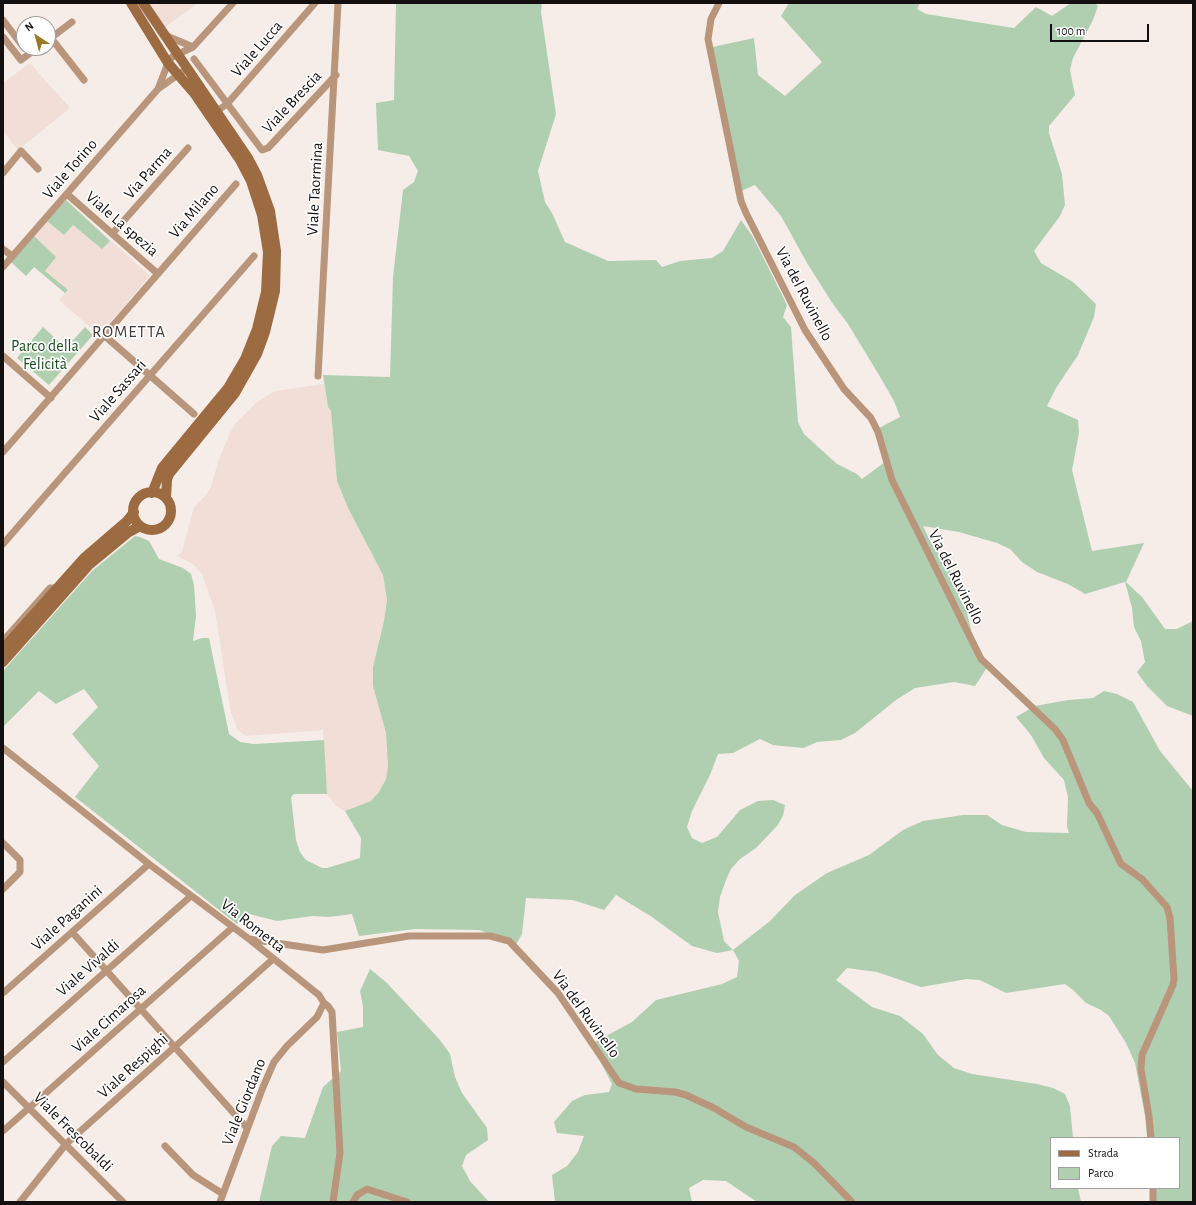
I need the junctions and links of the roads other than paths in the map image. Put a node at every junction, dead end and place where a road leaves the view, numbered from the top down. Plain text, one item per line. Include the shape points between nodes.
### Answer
1 (131, 3) edge
2 (143, 3) edge
3 (233, 3) edge
4 (316, 3) edge
5 (338, 3) edge
6 (719, 3) edge
7 (3, 20) edge
8 (72, 22) dead end
9 (56, 34) edge
10 (167, 36) junction
11 (3, 37) edge
12 (16, 37) edge
13 (56, 47) edge
14 (193, 47) junction
15 (16, 54) edge
16 (179, 54) junction
17 (168, 63) junction
18 (191, 63) junction
19 (178, 75) junction
20 (336, 75) junction
21 (84, 80) dead end
22 (158, 89) junction
23 (227, 104) junction
24 (217, 111) junction
25 (188, 148) dead end
26 (38, 168) dead end
27 (4, 171) edge
28 (236, 184) dead end
29 (67, 194) junction
30 (112, 234) junction
31 (3, 249) edge
32 (12, 256) junction
33 (254, 256) dead end
34 (3, 267) edge
35 (158, 274) junction
36 (105, 336) junction
37 (3, 356) edge
38 (150, 375) junction
39 (318, 376) dead end
40 (50, 398) junction
41 (194, 414) dead end
42 (3, 452) edge
43 (152, 492) junction
44 (166, 498) junction
45 (134, 512) junction
46 (140, 526) junction
47 (3, 544) edge
48 (57, 588) junction
49 (3, 641) edge
50 (3, 649) edge
51 (3, 662) edge
52 (3, 748) edge
53 (3, 843) edge
54 (149, 864) junction
55 (3, 889) edge
56 (191, 896) junction
57 (232, 927) junction
58 (72, 932) junction
59 (249, 939) junction
60 (273, 959) junction
61 (106, 971) junction
62 (3, 994) edge
63 (324, 1003) junction
64 (140, 1010) junction
65 (174, 1048) junction
66 (3, 1062) edge
67 (3, 1082) edge
68 (29, 1108) junction
69 (247, 1128) junction
70 (3, 1131) edge
71 (1151, 1137) edge
72 (66, 1144) junction
73 (165, 1146) dead end
74 (1153, 1189) edge
75 (223, 1194) junction
76 (20, 1202) edge
77 (123, 1202) edge
78 (220, 1202) edge
79 (334, 1202) edge
80 (353, 1202) edge
81 (407, 1202) edge
82 (852, 1202) edge
83 (1153, 1202) edge

1 - 17 main road
2 - 10 main road
3 - 14 street
4 - 23 street, Viale Lucca
5 - 20 street, Viale Taormina
6 - 71 street, Via del Ruvinello via 711,19 708,40 746,214 805,330 844,389 871,418 878,432 892,480 981,659 1055,729 1063,740 1089,803 1097,813 1122,864 1142,879 1167,907 1170,918 1173,985 1142,1055 1141,1069
7 - 12 street
8 - 9 street
10 - 14 street
10 - 16 main road
11 - 15 street
13 - 21 street
14 - 16 street
14 - 18 street
16 - 17 street
16 - 18 main road
17 - 19 main road
17 - 22 street, Viale Torino
18 - 19 street, Viale Torino
18 - 23 street
18 - 24 main road
19 - 22 street, Viale Torino
19 - 43 main road via 194,93 236,154 251,182 262,215 268,252 266,292 246,359 228,388 162,468
20 - 23 street, Viale Brescia via 268,148 262,150
20 - 39 street, Viale Taormina
22 - 29 street, Viale Torino
23 - 24 street, Viale Lucca
24 - 44 main road via 248,158 270,211 276,251 275,291 265,332 253,362 235,392 169,474
25 - 30 street, Via Parma
26 - 27 street via 22,151
28 - 35 street, Via Milano
29 - 30 street, Viale La spezia
29 - 32 street, Viale Torino
30 - 35 street, Viale La spezia
31 - 32 street
32 - 34 street, Viale Torino
33 - 38 street, Viale Sassari
35 - 36 street, Via Milano
36 - 38 street
36 - 40 street, Via Milano
37 - 40 street
38 - 41 street
38 - 47 street, Viale Sassari
40 - 42 street, Via Milano
43 - 44 main road
43 - 45 main road via 139,498
44 - 46 main road via 171,511 167,523 153,530
45 - 46 main road
45 - 48 main road via 84,558
46 - 51 main road via 89,565
48 - 49 street via 50,588
48 - 50 main road
52 - 54 street, Via Rometta
53 - 55 street via 20,860 20,872
54 - 56 street, Via Rometta
54 - 58 street, Viale Paganini
56 - 57 street, Via Rometta
56 - 61 street, Viale Vivaldi
57 - 59 street, Via Rometta
57 - 64 street, Viale Cimarosa
58 - 61 street
58 - 62 street, Viale Paganini
59 - 60 street, Via Rometta
59 - 82 street, Via del Ruvinello via 323,950 409,936 490,936 509,941 558,993 619,1082 636,1089 686,1095 746,1127 794,1147 814,1163
60 - 63 street, Via Rometta via 318,995
60 - 65 street, Viale Respighi
61 - 64 street
61 - 66 street, Viale Vivaldi
63 - 69 street, Viale Giordano via 317,1017 274,1062
63 - 79 street, Via Rometta via 332,1012 338,1105 340,1153
64 - 65 street
64 - 68 street, Viale Cimarosa
65 - 69 street
65 - 72 street, Viale Respighi
67 - 68 street, Viale Frescobaldi
68 - 70 street, Viale Cimarosa
68 - 72 street, Viale Frescobaldi
69 - 75 street, Viale Giordano
72 - 76 street, Viale Respighi
72 - 77 street, Viale Frescobaldi
73 - 75 street via 193,1174
74 - 83 street
75 - 78 street, Viale Giordano
80 - 81 street via 357,1194 366,1189

